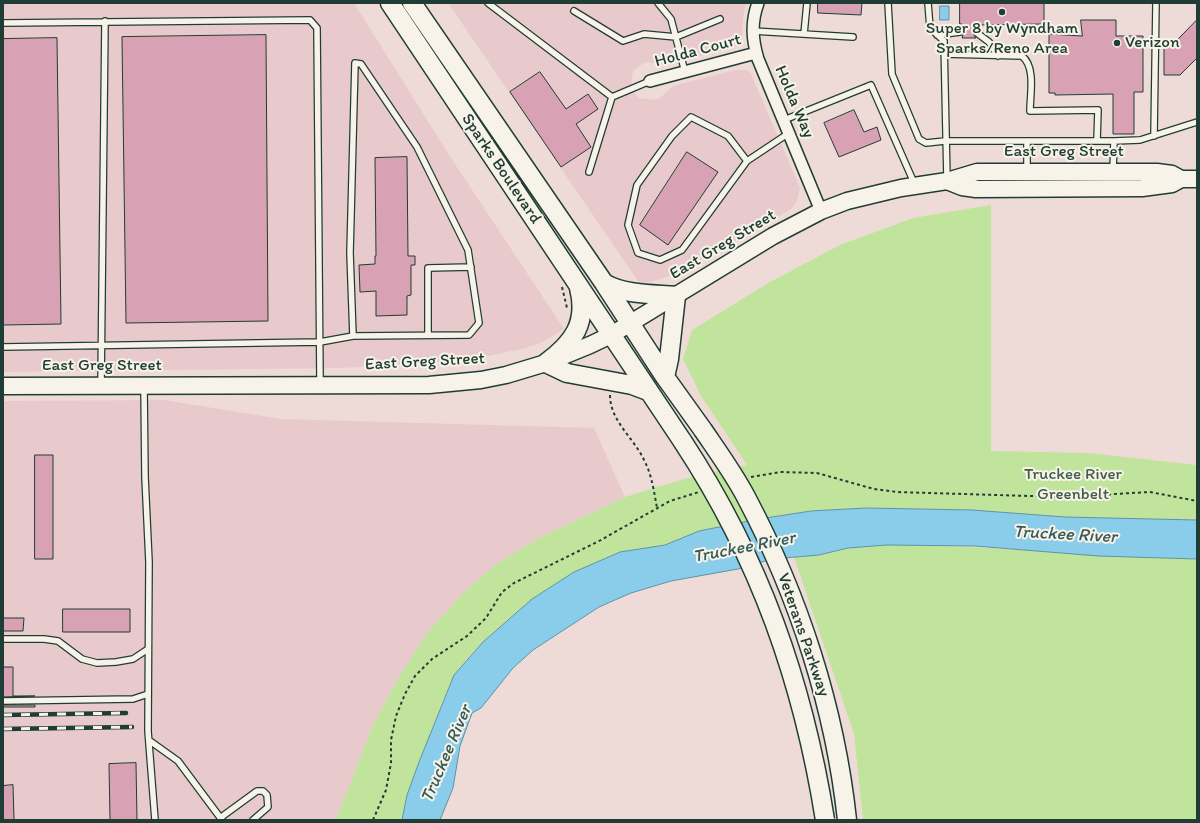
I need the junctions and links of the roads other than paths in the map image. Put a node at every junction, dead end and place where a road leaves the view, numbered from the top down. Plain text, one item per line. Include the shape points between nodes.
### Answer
1 (390, 3) edge
2 (412, 3) edge
3 (488, 3) edge
4 (658, 3) edge
5 (758, 3) edge
6 (806, 3) edge
7 (888, 3) edge
8 (928, 3) edge
9 (1156, 3) edge
10 (574, 11) dead end
11 (720, 19) dead end
12 (106, 22) junction
13 (3, 23) edge
14 (752, 31) junction
15 (960, 32) dead end
16 (977, 32) dead end
17 (804, 34) junction
18 (937, 34) junction
19 (676, 37) junction
20 (853, 37) dead end
21 (756, 53) junction
22 (944, 54) junction
23 (998, 56) junction
24 (685, 72) junction
25 (650, 81) joint
26 (612, 97) junction
27 (784, 120) junction
28 (1197, 122) edge
29 (789, 133) junction
30 (1154, 136) junction
31 (946, 141) junction
32 (1027, 141) junction
33 (1097, 141) junction
34 (1114, 141) junction
35 (747, 161) junction
36 (1113, 171) junction
37 (589, 172) dead end
38 (1027, 172) junction
39 (1189, 179) edge
40 (947, 181) junction
41 (915, 186) junction
42 (822, 211) junction
43 (471, 267) junction
44 (577, 283) junction
45 (604, 283) junction
46 (676, 296) junction
47 (629, 323) junction
48 (428, 335) junction
49 (611, 335) junction
50 (353, 336) junction
51 (320, 342) junction
52 (102, 345) junction
53 (3, 347) edge
54 (546, 363) junction
55 (665, 377) junction
56 (320, 380) dead end
57 (101, 385) junction
58 (144, 385) junction
59 (3, 386) edge
60 (648, 391) junction
61 (3, 639) edge
62 (148, 649) junction
63 (148, 694) junction
64 (3, 701) edge
65 (150, 741) junction
66 (221, 819) edge
67 (155, 820) edge
68 (253, 820) edge
69 (825, 820) edge
70 (848, 820) edge

1 - 44 main road, Sparks Boulevard
2 - 45 main road, Sparks Boulevard
3 - 26 lane
4 - 19 lane via 671,19
5 - 14 street, Holda Way
6 - 17 lane
7 - 31 lane via 892,74 918,138 926,143
8 - 18 lane via 930,28
9 - 30 lane
10 - 19 lane via 623,41 644,34
11 - 19 lane
12 - 13 lane
12 - 51 lane via 294,19 310,20 317,28
12 - 52 lane
14 - 17 lane
14 - 21 street, Holda Way
15 - 18 lane
16 - 23 lane via 989,42
17 - 20 lane
18 - 22 lane via 944,41
19 - 24 lane
21 - 24 street, Holda Court
21 - 27 street, Holda Way
22 - 23 lane
22 - 31 lane
23 - 33 lane via 1022,56 1027,61 1030,68 1030,112 1098,110
24 - 25 street, Holda Court
25 - 26 lane
26 - 37 lane
27 - 29 street, Holda Way
27 - 41 lane via 871,85
28 - 30 lane
29 - 35 lane
29 - 42 street, Holda Way
30 - 34 lane via 1140,140
31 - 32 lane
31 - 40 lane
32 - 33 lane
32 - 38 lane
33 - 34 lane
34 - 36 lane
35 - 35 lane via 682,250 660,260 638,253 628,225 637,185 672,136 691,117 728,136
36 - 38 main road, East Greg Street
36 - 39 main road, East Greg Street via 1157,172
38 - 40 main road, East Greg Street via 977,172
39 - 40 main road, East Greg Street via 1142,188 976,189
40 - 41 main road, East Greg Street
41 - 42 main road, East Greg Street via 874,194
42 - 46 main road, East Greg Street via 774,236
43 - 48 lane via 428,268
43 - 48 lane via 479,323 469,335
43 - 50 lane via 468,250 417,147 361,64 355,63 350,253
44 - 49 main road, Sparks Boulevard
44 - 54 main road via 581,298 579,324 564,349
45 - 46 main road via 613,288 646,294
45 - 47 main road, Sparks Boulevard
46 - 47 main road, East Greg Street
46 - 55 main road
47 - 49 main road, East Greg Street
47 - 55 main road, Veterans Parkway
48 - 50 lane
49 - 54 main road, East Greg Street
49 - 60 main road, Veterans Parkway
50 - 51 lane
51 - 52 lane
51 - 56 lane
52 - 53 lane
52 - 57 lane
54 - 58 main road, East Greg Street via 481,380 429,385
54 - 60 main road via 567,373 632,385
55 - 70 main road, Veterans Parkway, bridge via 746,496 786,585 807,640 830,715
57 - 58 main road, East Greg Street
57 - 59 main road, East Greg Street
58 - 62 lane via 149,562
60 - 69 main road, Veterans Parkway, bridge via 725,511 764,594 787,655 806,719
61 - 62 lane via 44,639 58,642 82,659 97,663 133,659
62 - 63 lane
63 - 64 lane via 133,699
63 - 65 lane
65 - 66 lane via 178,761
65 - 67 lane
66 - 68 lane via 257,790 263,791 267,795 268,807

